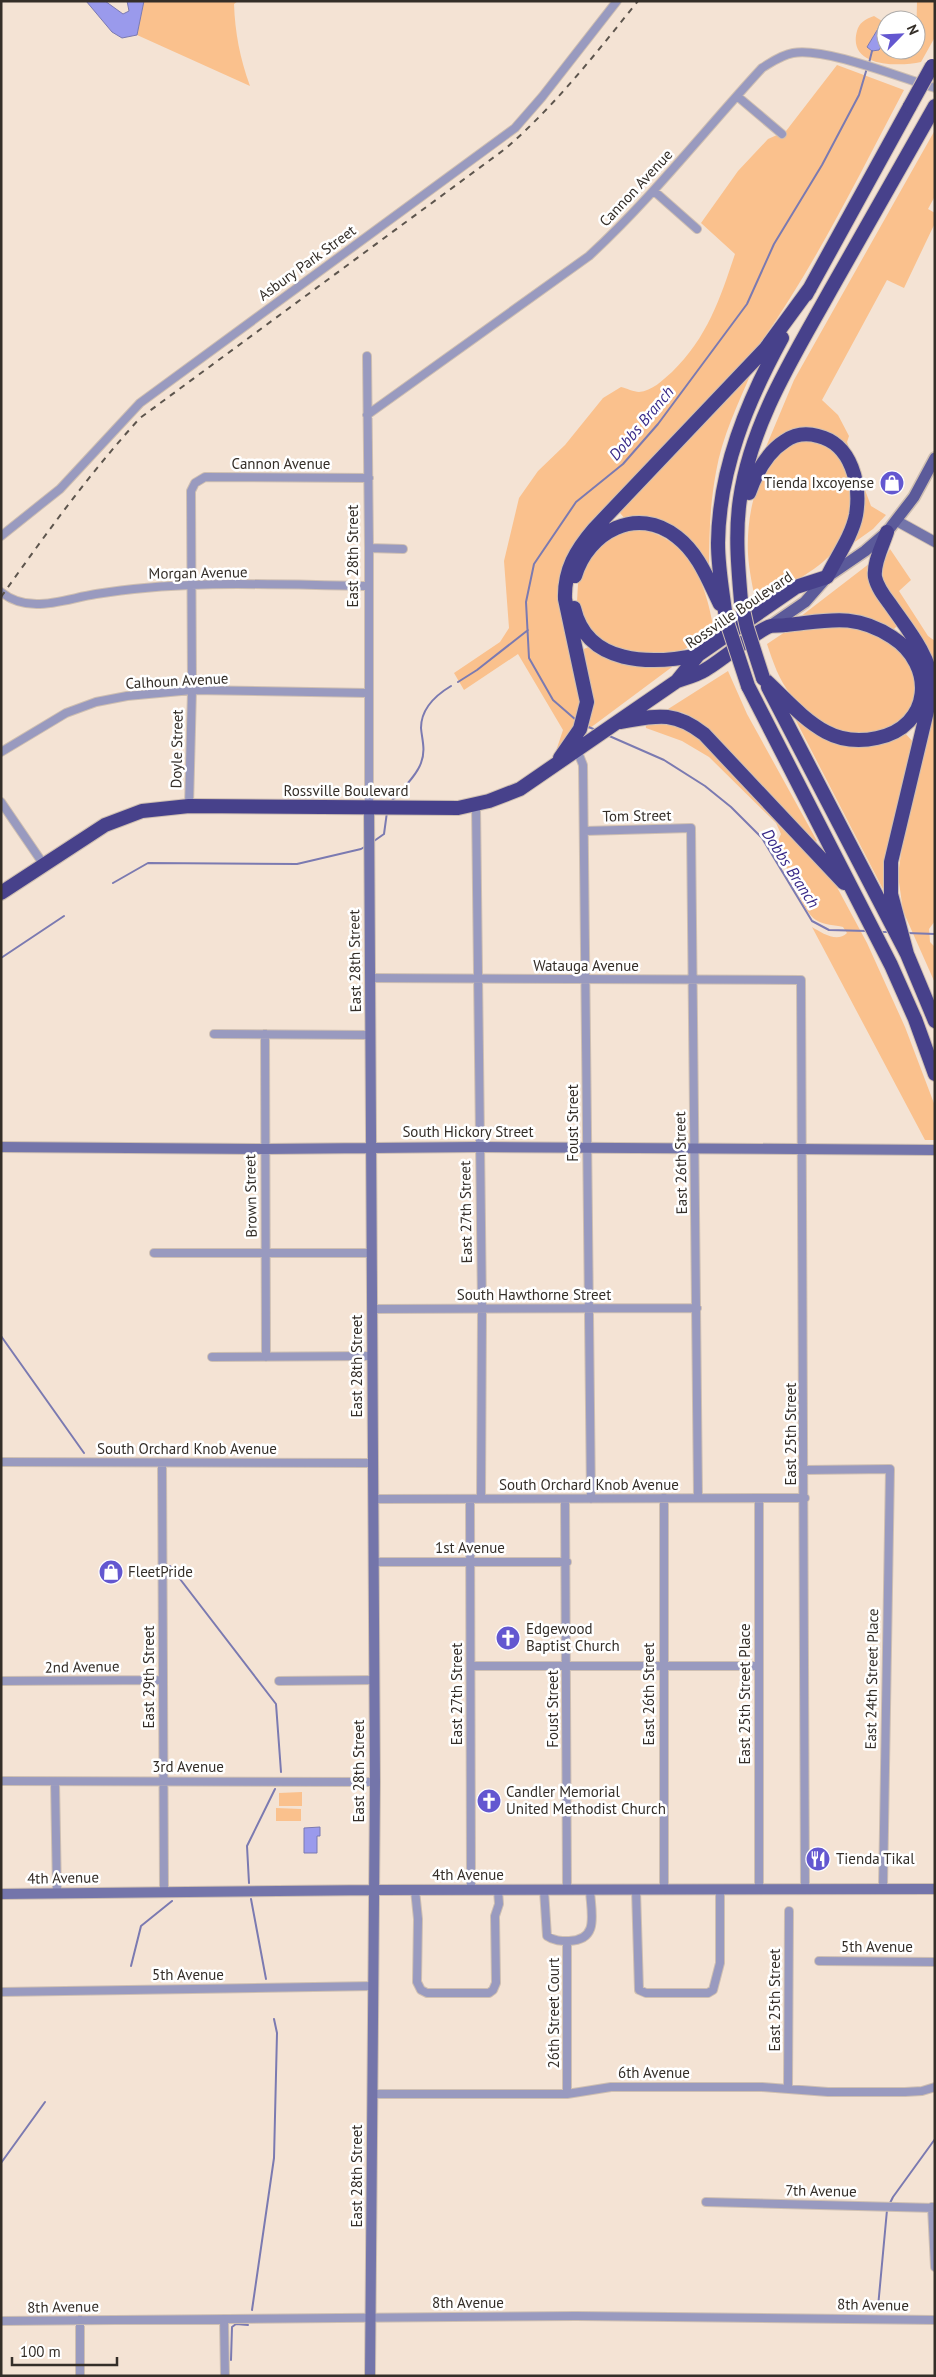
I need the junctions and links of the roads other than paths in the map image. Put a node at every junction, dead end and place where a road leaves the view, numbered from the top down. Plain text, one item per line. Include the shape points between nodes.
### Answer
1 (617, 1) edge
2 (933, 64) edge
3 (935, 88) edge
4 (737, 96) junction
5 (933, 108) edge
6 (782, 134) dead end
7 (654, 191) junction
8 (697, 228) dead end
9 (810, 288) junction
10 (367, 356) dead end
11 (367, 415) junction
12 (935, 458) edge
13 (368, 478) junction
14 (195, 483) joint
15 (898, 521) junction
16 (738, 525) junction
17 (888, 532) junction
18 (1, 536) edge
19 (935, 542) edge
20 (369, 548) junction
21 (403, 549) dead end
22 (827, 577) junction
23 (191, 585) junction
24 (368, 586) junction
25 (2, 593) edge
26 (726, 619) junction
27 (770, 626) junction
28 (698, 655) junction
29 (764, 678) junction
30 (677, 681) junction
31 (192, 690) junction
32 (368, 693) junction
33 (606, 729) junction
34 (577, 750) junction
35 (1, 752) edge
36 (556, 764) junction
37 (1, 802) edge
38 (476, 805) junction
39 (189, 806) junction
40 (368, 807) junction
41 (691, 828) joint
42 (584, 831) junction
43 (44, 865) junction
44 (1, 893) edge
45 (859, 900) junction
46 (907, 954) junction
47 (370, 978) junction
48 (478, 979) junction
49 (587, 980) junction
50 (694, 980) junction
51 (802, 980) joint
52 (935, 1021) edge
53 (214, 1034) dead end
54 (265, 1034) junction
55 (371, 1034) junction
56 (935, 1074) edge
57 (479, 1146) junction
58 (1, 1147) edge
59 (371, 1147) junction
60 (587, 1147) junction
61 (694, 1148) junction
62 (803, 1148) junction
63 (264, 1149) junction
64 (935, 1150) edge
65 (154, 1252) dead end
66 (266, 1253) junction
67 (372, 1253) junction
68 (589, 1308) junction
69 (697, 1308) junction
70 (372, 1309) junction
71 (482, 1309) junction
72 (373, 1356) junction
73 (212, 1357) dead end
74 (266, 1357) junction
75 (1, 1462) edge
76 (162, 1463) junction
77 (373, 1463) junction
78 (805, 1470) junction
79 (664, 1498) junction
80 (698, 1498) junction
81 (805, 1498) junction
82 (374, 1499) junction
83 (470, 1499) junction
84 (481, 1499) junction
85 (566, 1499) junction
86 (591, 1499) junction
87 (759, 1499) junction
88 (373, 1562) junction
89 (470, 1562) junction
90 (567, 1562) junction
91 (663, 1665) junction
92 (471, 1666) junction
93 (567, 1666) junction
94 (759, 1666) junction
95 (163, 1680) junction
96 (374, 1680) junction
97 (1, 1681) edge
98 (279, 1682) dead end
99 (1, 1781) edge
100 (163, 1781) junction
101 (55, 1782) junction
102 (375, 1782) junction
103 (884, 1888) junction
104 (720, 1889) junction
105 (758, 1889) junction
106 (805, 1889) junction
107 (935, 1889) edge
108 (374, 1890) junction
109 (414, 1890) junction
110 (471, 1890) junction
111 (498, 1890) junction
112 (544, 1890) junction
113 (567, 1890) junction
114 (590, 1890) junction
115 (636, 1890) junction
116 (664, 1890) junction
117 (164, 1892) junction
118 (57, 1893) junction
119 (1, 1894) edge
120 (789, 1911) dead end
121 (568, 1941) junction
122 (819, 1961) dead end
123 (935, 1962) edge
124 (374, 1986) junction
125 (1, 1992) edge
126 (935, 2087) edge
127 (788, 2089) junction
128 (372, 2094) junction
129 (567, 2094) junction
130 (706, 2202) dead end
131 (933, 2208) edge
132 (935, 2268) edge
133 (371, 2317) junction
134 (224, 2319) junction
135 (80, 2320) junction
136 (935, 2320) edge
137 (1, 2321) edge
138 (80, 2376) edge
139 (225, 2376) edge
140 (370, 2376) edge

1 - 18 street, Asbury Park Street via 515,128 140,403 60,489
2 - 9 highway, bridge
3 - 4 street, Cannon Avenue via 821,53 792,53 762,68
4 - 6 street
4 - 7 street, Cannon Avenue
5 - 16 highway via 779,383 753,446 740,498
7 - 8 street
7 - 11 street, Cannon Avenue via 589,256
9 - 26 highway via 742,420 724,480 718,544
9 - 36 highway via 766,348 594,529 573,556 564,599 587,702 580,729
10 - 11 street, East 28th Street
11 - 13 street, East 28th Street
12 - 15 main road, Rossville Boulevard
13 - 14 street, Cannon Avenue via 205,477
13 - 20 street, East 28th Street
14 - 23 street, Doyle Street via 191,491
15 - 17 main road, Rossville Boulevard
15 - 19 street
16 - 22 highway via 755,476 766,459 785,441 804,434 825,437 842,449 848,460 858,500 850,533
16 - 29 highway, bridge via 741,601
17 - 22 main road, Rossville Boulevard
17 - 46 highway via 875,568 875,578 926,656 933,686 891,862 891,894
20 - 21 street
20 - 24 street, East 28th Street
22 - 27 main road, Rossville Boulevard via 804,602
22 - 28 highway, Rossville Boulevard via 796,587
23 - 24 street, Morgan Avenue
23 - 25 street, Morgan Avenue via 165,585 40,604 21,603
23 - 31 street, Doyle Street
24 - 32 street, East 28th Street
26 - 28 highway via 703,568 676,536 653,526 626,524 614,528 594,543 578,566 573,596 576,618 590,638 608,651 635,660 677,660
26 - 45 highway, bridge via 748,686
27 - 29 highway via 835,619 858,622 883,632 913,655 922,682 921,697 915,715 902,729 884,737 852,741 816,726
27 - 30 highway, Rossville Boulevard via 704,672
28 - 30 highway, Rossville Boulevard
29 - 46 highway
30 - 33 highway, Rossville Boulevard
31 - 32 street, Calhoun Avenue
31 - 35 street, Calhoun Avenue via 96,702 66,713
31 - 39 street, Doyle Street
32 - 40 street, East 28th Street
33 - 34 highway, Rossville Boulevard
33 - 45 highway via 654,716 690,723 704,734
34 - 36 highway, Rossville Boulevard
34 - 42 street, Foust Street via 583,765
36 - 38 highway, Rossville Boulevard via 520,789
37 - 43 street
38 - 40 highway, Rossville Boulevard via 458,808
38 - 48 street, East 27th Street
39 - 40 highway, Rossville Boulevard
39 - 43 highway, Rossville Boulevard via 142,811 105,825
40 - 47 street, East 28th Street
41 - 42 street, Tom Street
41 - 50 street, East 26th Street
42 - 49 street, Foust Street
43 - 44 highway, Rossville Boulevard
45 - 56 highway via 892,965
46 - 52 highway
47 - 48 street, Watauga Avenue
47 - 55 street, East 28th Street
48 - 49 street, Watauga Avenue
48 - 57 street, East 27th Street
49 - 50 street, Watauga Avenue
49 - 60 street, Foust Street
50 - 51 street, Watauga Avenue
50 - 61 street, East 26th Street
51 - 62 street, East 25th Street
53 - 54 street
54 - 55 street
54 - 63 street, Brown Street
55 - 59 street, East 28th Street
57 - 59 street, South Hickory Street
57 - 60 street, South Hickory Street
57 - 71 street, East 27th Street
58 - 63 street, South Hickory Street
59 - 63 street, South Hickory Street
59 - 67 street, East 28th Street
60 - 61 street, South Hickory Street
60 - 68 street, Foust Street
61 - 62 street, South Hickory Street
61 - 69 street, East 26th Street
62 - 64 street, South Hickory Street
62 - 78 street, East 25th Street
63 - 66 street, Brown Street
65 - 66 street
66 - 67 street
66 - 74 street, Brown Street
67 - 70 street, East 28th Street
68 - 69 street, South Hawthorne Street
68 - 71 street, South Hawthorne Street
68 - 86 street, Foust Street
69 - 80 street, East 26th Street
70 - 71 street, South Hawthorne Street
70 - 72 street, East 28th Street
71 - 84 street, East 27th Street
72 - 74 street
72 - 77 street, East 28th Street
73 - 74 street
75 - 76 street, South Orchard Knob Avenue
76 - 77 street, South Orchard Knob Avenue
76 - 95 street, East 29th Street
77 - 82 street, East 28th Street
78 - 81 street, East 25th Street
78 - 103 street, East 24th Street Place via 890,1469
79 - 80 street, South Orchard Knob Avenue
79 - 86 street, South Orchard Knob Avenue
79 - 91 street, East 26th Street
80 - 87 street, South Orchard Knob Avenue
81 - 87 street, South Orchard Knob Avenue
81 - 106 street, East 25th Street
82 - 83 street, South Orchard Knob Avenue
82 - 88 street, East 28th Street
83 - 84 street, South Orchard Knob Avenue
83 - 89 street, East 27th Street
84 - 85 street, South Orchard Knob Avenue
85 - 86 street, South Orchard Knob Avenue
85 - 90 street, Foust Street
87 - 94 street, East 25th Street Place
88 - 89 street, 1st Avenue
88 - 96 street, East 28th Street
89 - 90 street, 1st Avenue
89 - 92 street, East 27th Street
90 - 93 street, Foust Street
91 - 93 street
91 - 94 street
91 - 116 street, East 26th Street
92 - 93 street
92 - 110 street, East 27th Street
93 - 113 street, Foust Street
94 - 105 street, East 25th Street Place
95 - 97 street, 2nd Avenue
95 - 100 street, East 29th Street
96 - 98 street
96 - 102 street, East 28th Street
99 - 101 street, 3rd Avenue
100 - 101 street, 3rd Avenue
100 - 102 street, 3rd Avenue
100 - 117 street, East 29th Street
101 - 118 street
102 - 108 street, East 28th Street
103 - 106 street, 4th Avenue
103 - 107 street, 4th Avenue
104 - 105 street, 4th Avenue
104 - 115 street via 720,1963 713,1990 664,1993 639,1990
104 - 116 street, 4th Avenue
105 - 106 street, 4th Avenue
108 - 109 street, 4th Avenue
108 - 117 street, 4th Avenue
108 - 124 street, East 28th Street
109 - 110 street, 4th Avenue
109 - 111 street via 418,1918 417,1982 427,1993 489,1993 493,1990 496,1983
110 - 111 street, 4th Avenue
111 - 112 street, 4th Avenue
112 - 113 street, 4th Avenue
112 - 121 street via 547,1936 552,1940
113 - 114 street, 4th Avenue
114 - 115 street, 4th Avenue
114 - 121 street, 26th Street Court via 591,1925 585,1938
115 - 116 street, 4th Avenue
117 - 118 street, 4th Avenue
118 - 119 street, 4th Avenue
120 - 127 street, East 25th Street
121 - 129 street, 26th Street Court
122 - 123 street, 5th Avenue
124 - 125 street, 5th Avenue
124 - 128 street, East 28th Street
126 - 127 street, 6th Avenue via 905,2092
127 - 129 street, 6th Avenue via 611,2087
128 - 129 street, 6th Avenue
128 - 133 street, East 28th Street
130 - 131 street, 7th Avenue
131 - 132 street
133 - 134 street, 8th Avenue
133 - 136 street, 8th Avenue via 671,2316
133 - 140 street, East 28th Street
134 - 135 street, 8th Avenue
134 - 139 street
135 - 137 street, 8th Avenue
135 - 138 street

